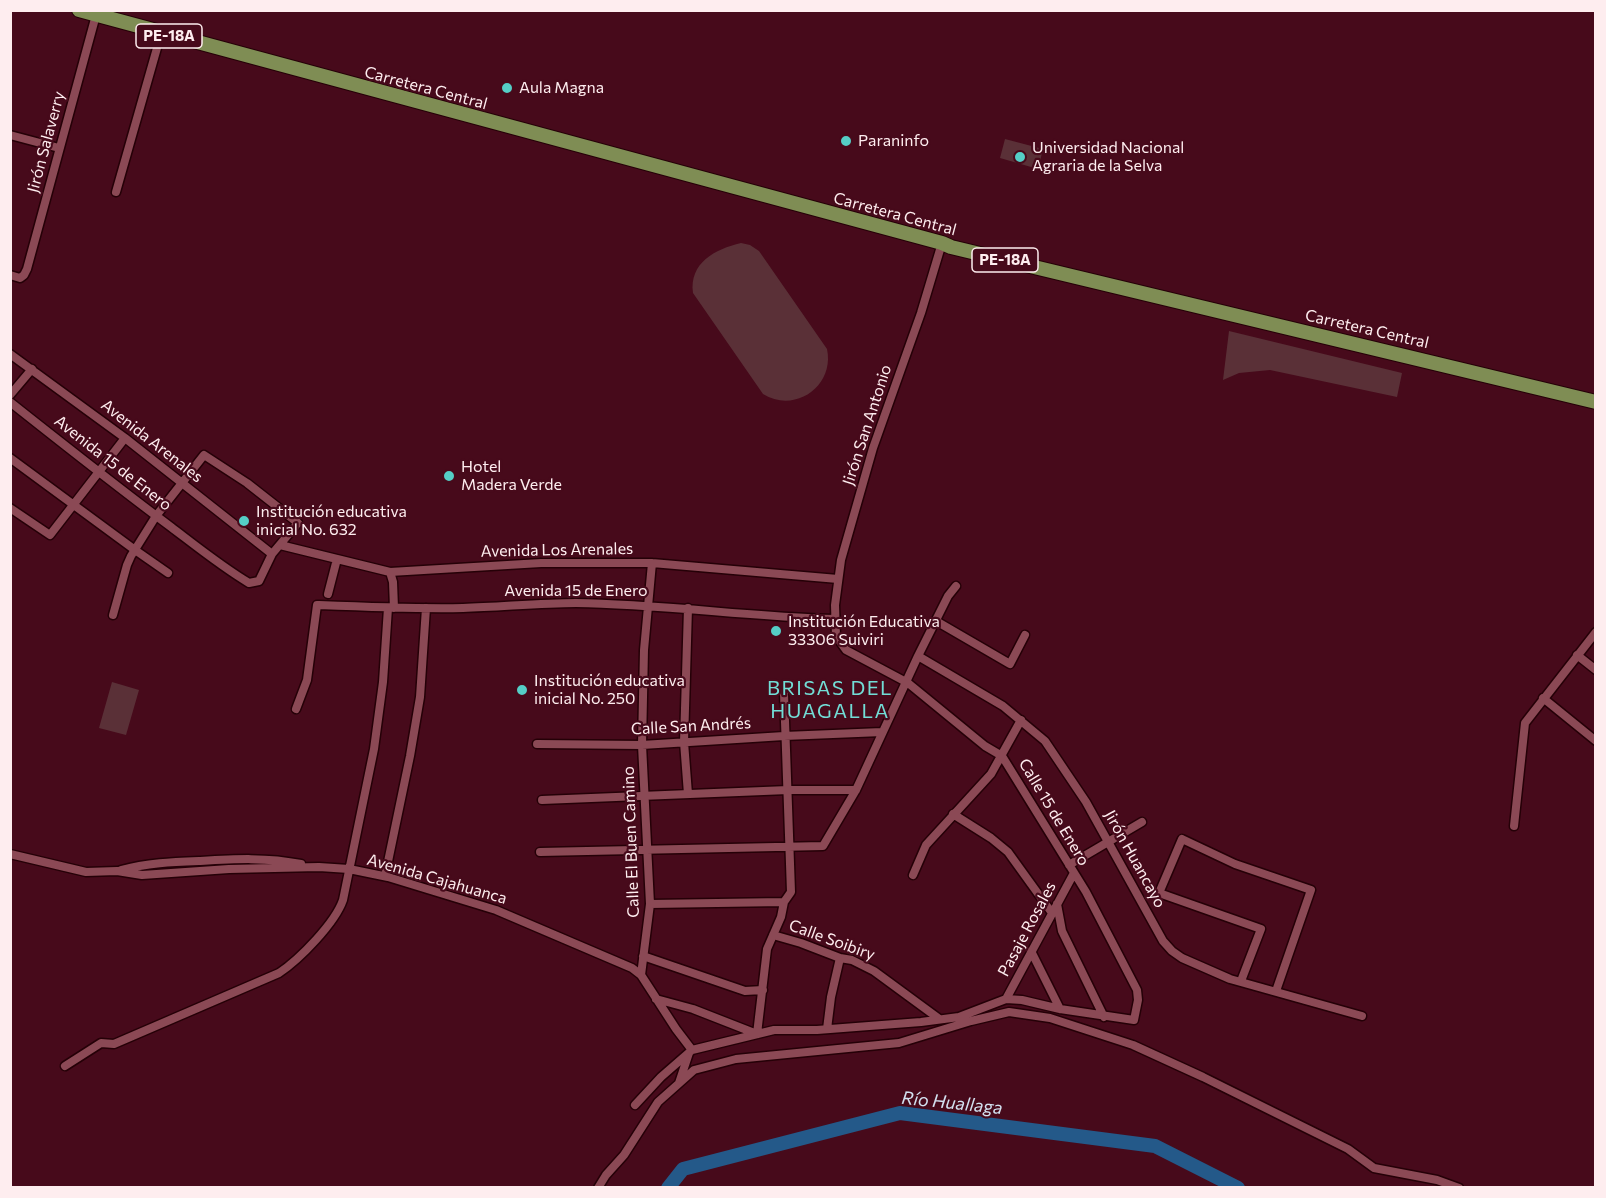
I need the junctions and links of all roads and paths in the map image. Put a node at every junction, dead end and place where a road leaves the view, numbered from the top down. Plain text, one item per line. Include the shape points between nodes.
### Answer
1 (79, 10) edge
2 (96, 15) junction
3 (161, 34) junction
4 (10, 135) edge
5 (59, 148) junction
6 (116, 192) dead end
7 (942, 243) junction
8 (10, 275) edge
9 (10, 354) edge
10 (32, 369) junction
11 (10, 395) edge
12 (10, 402) edge
13 (1596, 402) edge
14 (125, 438) junction
15 (10, 458) edge
16 (99, 473) junction
17 (182, 483) junction
18 (74, 505) junction
19 (10, 507) edge
20 (156, 516) junction
21 (280, 545) junction
22 (135, 550) junction
23 (272, 554) junction
24 (337, 559) junction
25 (652, 563) junction
26 (390, 572) junction
27 (168, 573) dead end
28 (837, 579) junction
29 (956, 586) dead end
30 (328, 594) dead end
31 (648, 606) junction
32 (391, 608) junction
33 (426, 608) junction
34 (687, 608) junction
35 (113, 615) dead end
36 (836, 619) junction
37 (936, 621) junction
38 (1596, 632) edge
39 (1025, 635) dead end
40 (1577, 655) junction
41 (918, 657) junction
42 (1596, 670) edge
43 (908, 683) junction
44 (784, 693) dead end
45 (1543, 698) junction
46 (296, 709) dead end
47 (1021, 720) junction
48 (882, 732) junction
49 (784, 736) junction
50 (1596, 741) edge
51 (684, 742) junction
52 (537, 744) dead end
53 (642, 745) junction
54 (1002, 756) junction
55 (788, 790) junction
56 (856, 790) junction
57 (688, 794) junction
58 (646, 796) junction
59 (542, 800) dead end
60 (953, 814) junction
61 (1142, 822) dead end
62 (1514, 826) dead end
63 (1109, 843) junction
64 (790, 847) junction
65 (648, 851) junction
66 (540, 852) dead end
67 (10, 854) edge
68 (349, 869) junction
69 (1071, 869) junction
70 (913, 875) dead end
71 (386, 876) junction
72 (784, 902) junction
73 (650, 904) junction
74 (1056, 904) junction
75 (1052, 913) junction
76 (773, 935) junction
77 (1031, 951) junction
78 (643, 956) junction
79 (840, 958) junction
80 (641, 975) junction
81 (1241, 981) junction
82 (763, 990) junction
83 (1276, 991) junction
84 (656, 999) junction
85 (1006, 999) junction
86 (1060, 1009) junction
87 (1362, 1016) dead end
88 (1104, 1017) junction
89 (938, 1018) junction
90 (827, 1029) junction
91 (758, 1034) junction
92 (690, 1051) junction
93 (65, 1066) dead end
94 (679, 1083) junction
95 (635, 1106) dead end
96 (598, 1188) edge
97 (1459, 1188) edge

1 - 2 highway, PE-18A
2 - 3 highway, PE-18A
2 - 5 street, Jirón Salaverry
3 - 6 street
3 - 7 highway, Carretera Central / PE-18A
4 - 5 street
5 - 8 street, Jirón Salaverry via 24,276
7 - 13 highway, Carretera Central / PE-18A
7 - 28 street, Jirón San Antonio via 873,448
9 - 10 street, Avenida Arenales
10 - 11 street
10 - 14 street, Avenida Arenales
12 - 16 street, Avenida 15 de Enero
14 - 16 street
14 - 17 street, Avenida Arenales
15 - 18 street
16 - 18 street
16 - 20 street, Avenida 15 de Enero
17 - 20 street
17 - 21 street via 204,454 298,523
17 - 23 street, Avenida Arenales
18 - 19 street via 50,535
18 - 22 street
20 - 22 street
20 - 23 street, Avenida 15 de Enero via 249,583 259,581
21 - 23 street
21 - 24 street, Avenida Los Arenales
22 - 27 street
22 - 35 street via 125,569
24 - 26 street, Avenida Los Arenales
24 - 30 street
25 - 26 street, Avenida Los Arenales via 541,563
25 - 28 street, Avenida Los Arenales
25 - 31 street, Calle El Buen Camino
26 - 32 street
28 - 36 street, Jirón San Antonio
29 - 37 street
31 - 33 street, Avenida 15 de Enero via 575,603
31 - 34 street, Avenida 15 de Enero
31 - 53 street, Calle El Buen Camino
32 - 33 street, Avenida 15 de Enero
32 - 46 street, Avenida 15 de Enero via 317,605 307,680
32 - 68 street via 374,749
33 - 71 street via 420,697
34 - 36 street, Avenida 15 de Enero
34 - 51 street
36 - 43 street, Calle 15 de Enero via 836,636 846,650
37 - 39 street via 1010,664
37 - 41 street
38 - 40 street
40 - 42 street
40 - 45 street
41 - 43 street
41 - 47 street, Jirón Huancayo
43 - 48 street
43 - 54 street, Calle 15 de Enero
44 - 49 street
45 - 50 street
45 - 62 street via 1525,723
47 - 54 street
47 - 63 street, Jirón Huancayo via 1060,761
48 - 49 street, Calle San Andrés
48 - 56 street
49 - 51 street, Calle San Andrés
49 - 55 street
51 - 53 street, Calle San Andrés
51 - 57 street
52 - 53 street, Calle San Andrés
53 - 58 street, Calle El Buen Camino
54 - 60 street via 991,774
54 - 69 street, Calle 15 de Enero
55 - 56 street
55 - 57 street
55 - 64 street
56 - 64 street via 823,846
57 - 58 street
58 - 59 street
58 - 65 street, Calle El Buen Camino
60 - 70 street via 926,845
60 - 75 street via 1008,852
61 - 63 street, Pasaje Rosales
63 - 69 street, Pasaje Rosales
63 - 81 street, Jirón Huancayo via 1163,942 1172,951
64 - 65 street
64 - 72 street via 791,892
65 - 66 street
65 - 73 street, Calle El Buen Camino
67 - 68 street, Avenida Cajahuanca via 86,872 142,875 229,869
68 - 71 street, Avenida Cajahuanca
68 - 93 street via 335,917 287,967 270,978 114,1044 101,1043
69 - 74 street, Pasaje Rosales
69 - 88 street, Calle 15 de Enero via 1137,990 1134,1020
71 - 80 street, Avenida Cajahuanca via 524,920
72 - 73 street
72 - 76 street
73 - 78 street, Calle El Buen Camino
74 - 75 street, Pasaje Rosales
74 - 88 street via 1062,931
75 - 77 street, Pasaje Rosales
76 - 79 street, Calle Soibiry
76 - 82 street
77 - 85 street, Pasaje Rosales
77 - 86 street
78 - 80 street, Calle El Buen Camino
78 - 82 street via 745,991
79 - 89 street, Calle Soibiry via 874,971
79 - 90 street
80 - 84 street, Avenida Cajahuanca
81 - 83 street, Jirón Huancayo
81 - 83 street via 1261,929 1159,893 1182,838 1235,864 1311,890
82 - 91 street
83 - 87 street, Jirón Huancayo
84 - 91 street
84 - 92 street, Avenida Cajahuanca
85 - 86 street
85 - 89 street via 959,1017
86 - 88 street
89 - 90 street
90 - 91 street
91 - 92 street
92 - 94 street
92 - 95 street
94 - 96 street via 658,1102
94 - 97 street via 694,1070 736,1059 900,1043 1009,1012 1050,1018 1133,1045 1348,1149 1374,1168

